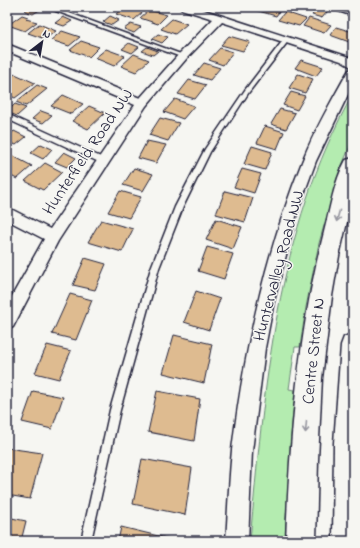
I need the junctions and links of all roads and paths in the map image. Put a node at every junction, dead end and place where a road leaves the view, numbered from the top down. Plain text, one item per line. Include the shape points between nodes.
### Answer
1 (48, 7) edge
2 (185, 7) edge
3 (330, 7) edge
4 (353, 14) edge
5 (220, 18) junction
6 (286, 40) junction
7 (7, 48) edge
8 (183, 56) junction
9 (353, 66) edge
10 (142, 103) junction
11 (7, 116) edge
12 (103, 161) junction
13 (353, 165) edge
14 (7, 213) edge
15 (53, 237) junction
16 (7, 321) edge
17 (353, 345) edge
18 (86, 541) edge
19 (237, 541) edge
20 (301, 541) edge
21 (348, 541) edge

1 - 8 lane
2 - 5 street
3 - 4 lane
5 - 6 street
5 - 8 street, Hunterfield Road NW
6 - 9 street via 345,59
6 - 18 lane via 247,91 207,151 179,207 155,268 115,410
7 - 10 street
8 - 10 street, Hunterfield Road NW
9 - 19 street, Huntervalley Road NW via 309,161 290,213 266,301 256,348 242,451
10 - 12 street, Hunterfield Road NW
11 - 12 lane
12 - 15 street, Hunterfield Road NW
13 -> 20 main road, Centre Street N via 322,285 303,465
14 - 15 street
15 - 16 street, Hunterfield Road NW
17 - 21 main road via 348,443

